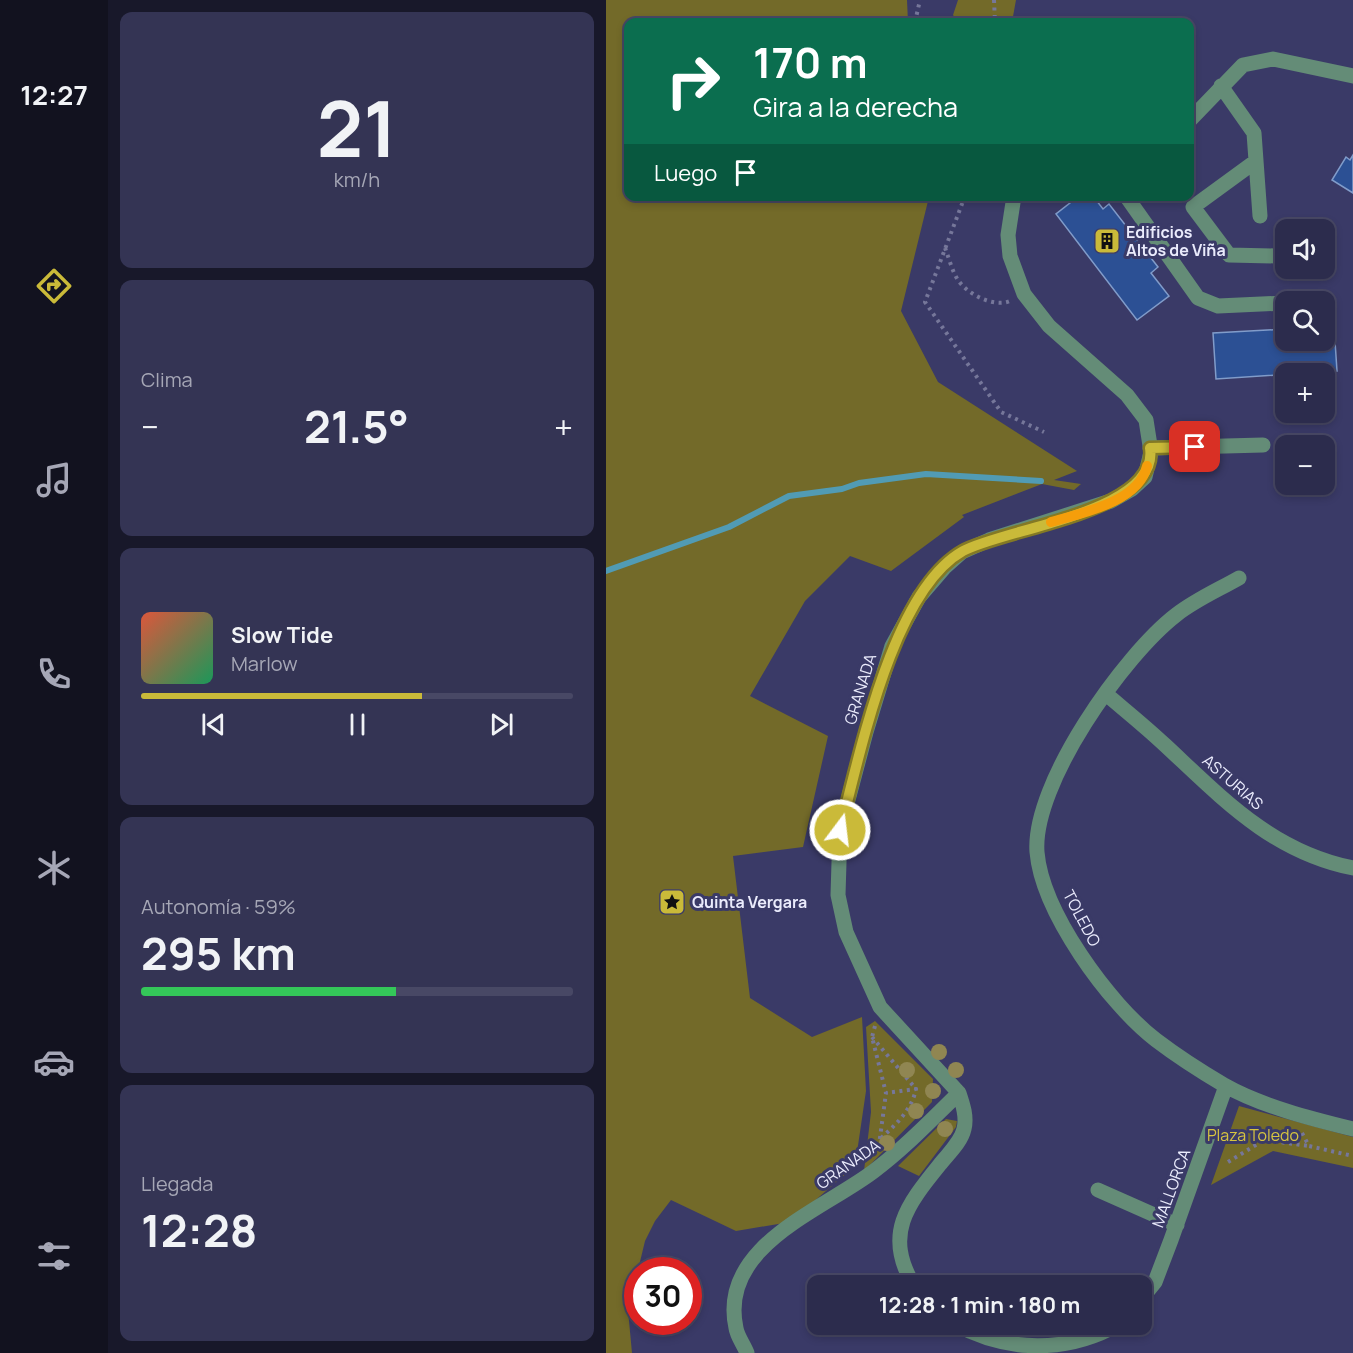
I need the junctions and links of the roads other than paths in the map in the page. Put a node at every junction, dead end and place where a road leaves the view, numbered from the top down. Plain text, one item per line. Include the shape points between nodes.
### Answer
1 (1353, 76) edge
2 (1221, 86) junction
3 (1194, 116) edge
4 (1256, 161) junction
5 (1013, 201) edge
6 (1130, 201) edge
7 (1260, 216) dead end
8 (1275, 256) edge
9 (1275, 303) edge
10 (1263, 445) dead end
11 (1150, 448) junction
12 (1239, 578) dead end
13 (1106, 694) junction
14 (1353, 868) edge
15 (1226, 1086) junction
16 (959, 1093) junction
17 (1353, 1130) edge
18 (1098, 1190) dead end
19 (1177, 1225) junction
20 (908, 1275) edge
21 (1152, 1286) edge
22 (977, 1335) edge
23 (1105, 1335) edge
24 (747, 1353) edge

1 - 2 street via 1274,60 1243,65
2 - 3 street
2 - 4 street via 1254,133
4 - 7 street
4 - 8 street via 1193,207 1230,255
5 - 11 street, GRANADA via 1008,235 1010,256 1024,294 1049,326 1127,395 1146,420
6 - 9 street via 1198,298 1218,306
10 - 11 street
11 - 16 street, GRANADA via 1145,477 1111,501 962,552 919,597 892,646 840,830 838,896 846,932 880,1007
12 - 13 street, TOLEDO via 1176,615 1139,652
13 - 14 street, ASTURIAS via 1252,824 1291,847
13 - 15 street, TOLEDO via 1076,738 1044,801 1037,852 1052,906 1076,949 1107,990 1155,1040
15 - 17 street, TOLEDO
15 - 19 street, MALLORCA
16 - 20 street via 964,1111 962,1136 905,1215 898,1244
16 - 24 street, GRANADA via 876,1169 797,1219 758,1251 734,1294 736,1329
18 - 19 street
19 - 21 street, MALLORCA
22 - 23 street via 1022,1350 1056,1351

